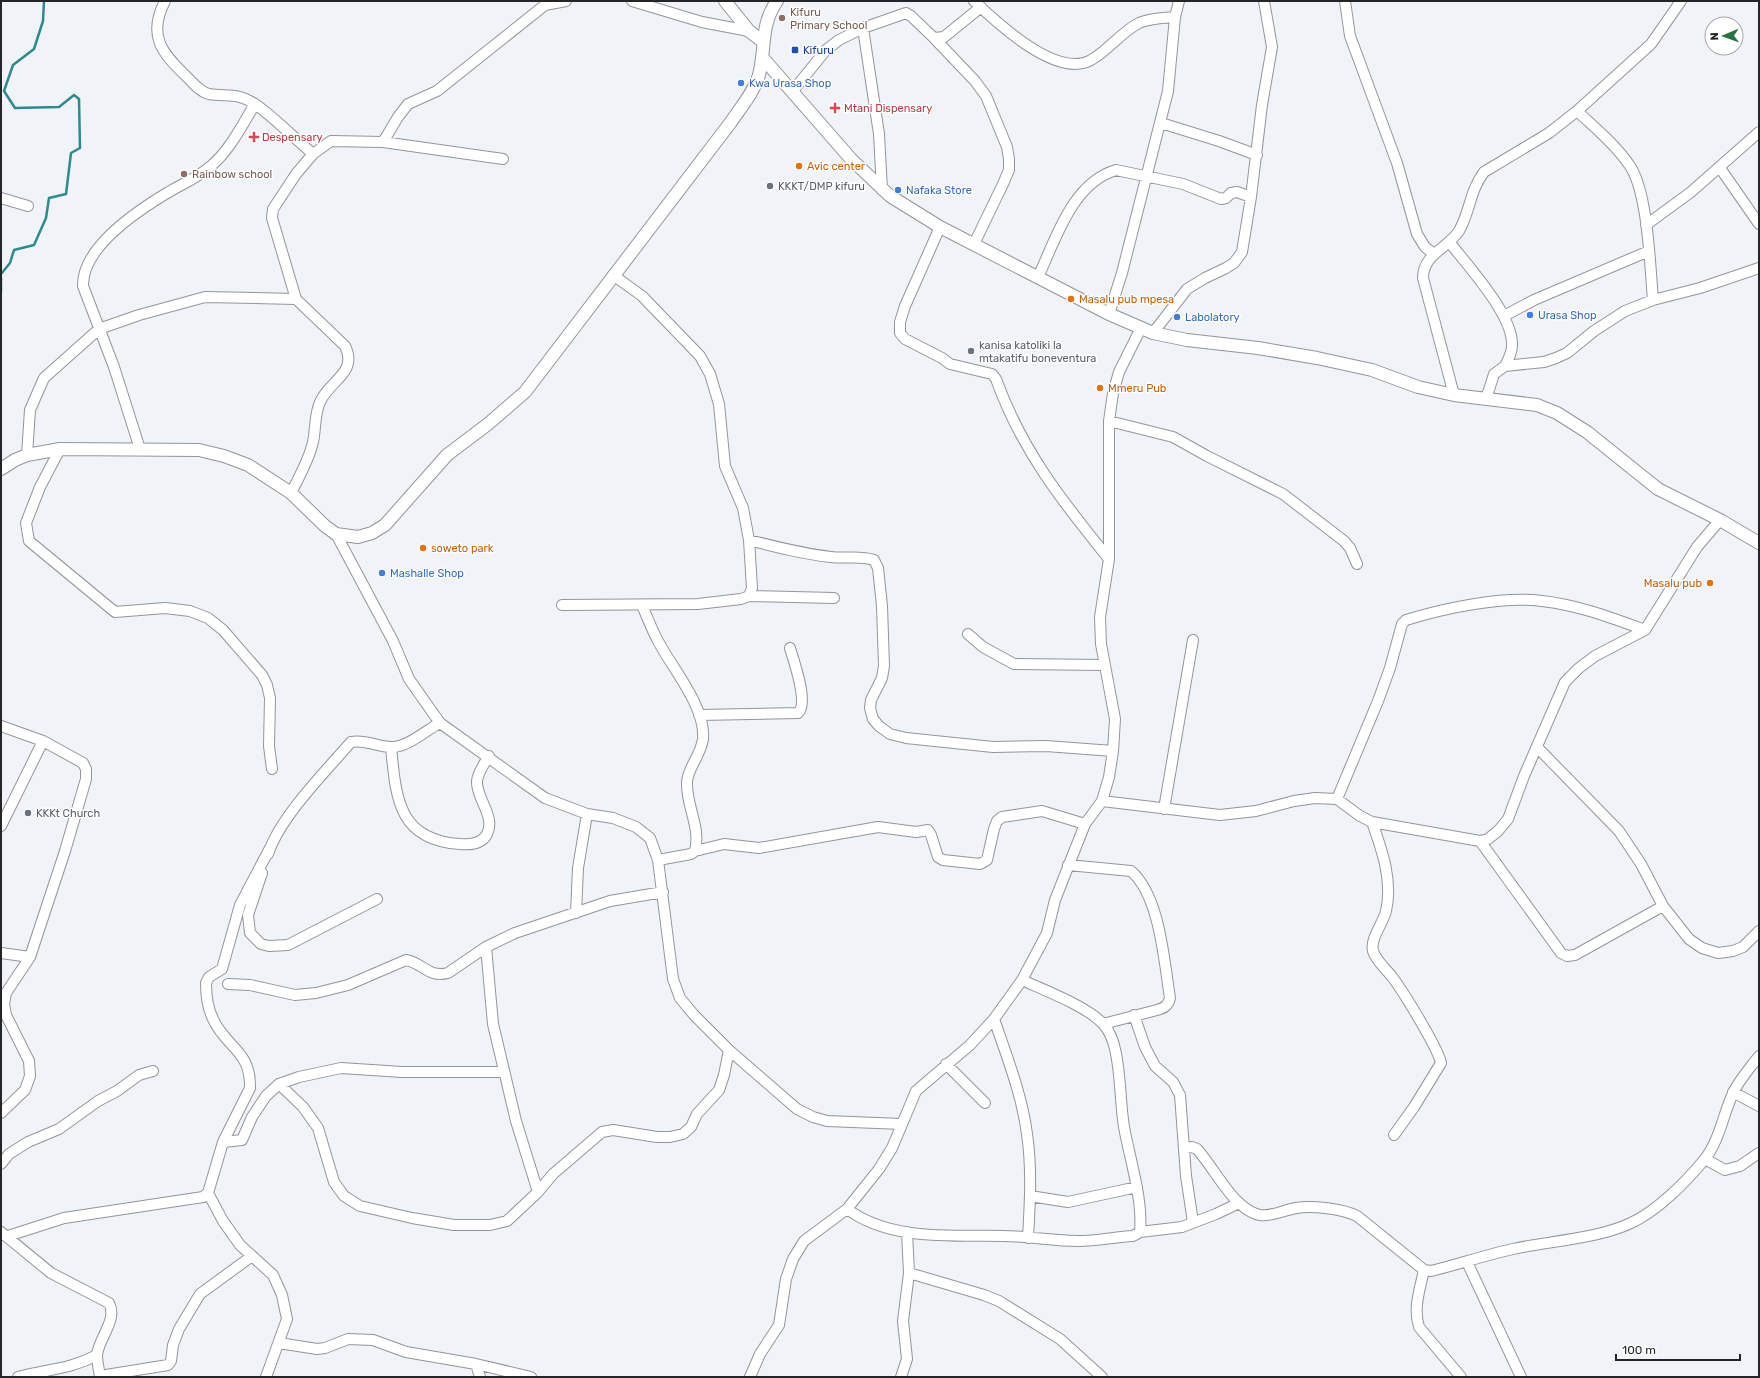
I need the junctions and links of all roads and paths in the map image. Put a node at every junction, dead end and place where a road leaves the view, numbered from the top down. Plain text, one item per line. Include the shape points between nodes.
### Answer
1 (165, 1) edge
2 (566, 1) edge
3 (632, 1) edge
4 (725, 1) edge
5 (777, 1) edge
6 (1179, 1) edge
7 (1264, 1) edge
8 (1345, 1) edge
9 (1681, 1) edge
10 (977, 4) edge
11 (1175, 17) junction
12 (863, 28) junction
13 (749, 31) junction
14 (934, 38) junction
15 (762, 41) junction
16 (762, 57) junction
17 (792, 92) junction
18 (255, 104) junction
19 (1577, 111) junction
20 (1161, 123) junction
21 (1759, 132) edge
22 (383, 142) junction
23 (313, 154) junction
24 (1257, 155) junction
25 (503, 159) dead end
26 (1720, 168) junction
27 (1146, 177) junction
28 (882, 190) junction
29 (1251, 197) junction
30 (1, 198) edge
31 (28, 206) dead end
32 (1759, 224) edge
33 (1646, 225) junction
34 (940, 227) junction
35 (1450, 243) junction
36 (974, 244) junction
37 (1649, 250) junction
38 (1434, 254) junction
39 (1759, 268) edge
40 (613, 275) junction
41 (1038, 277) junction
42 (296, 299) junction
43 (1653, 300) junction
44 (1109, 314) junction
45 (1504, 316) junction
46 (99, 328) junction
47 (1140, 328) junction
48 (1153, 333) junction
49 (1505, 366) junction
50 (1454, 395) junction
51 (1486, 399) junction
52 (1109, 420) junction
53 (60, 449) junction
54 (140, 449) junction
55 (27, 455) junction
56 (1, 469) edge
57 (291, 493) junction
58 (1720, 520) junction
59 (336, 534) junction
60 (749, 540) junction
61 (1759, 543) edge
62 (1109, 560) junction
63 (1357, 564) dead end
64 (749, 596) junction
65 (834, 598) dead end
66 (562, 605) dead end
67 (642, 605) junction
68 (1645, 630) junction
69 (968, 634) dead end
70 (1193, 640) dead end
71 (790, 648) dead end
72 (1104, 665) junction
73 (699, 715) junction
74 (440, 723) junction
75 (1, 726) edge
76 (43, 741) junction
77 (1536, 747) junction
78 (391, 748) junction
79 (1114, 751) junction
80 (489, 756) junction
81 (272, 769) dead end
82 (1337, 799) junction
83 (1102, 801) junction
84 (1164, 809) junction
85 (586, 814) junction
86 (1372, 822) junction
87 (1085, 824) junction
88 (1, 826) edge
89 (1480, 841) junction
90 (270, 848) junction
91 (695, 851) junction
92 (658, 860) junction
93 (1068, 865) junction
94 (663, 892) junction
95 (377, 899) dead end
96 (1663, 906) junction
97 (576, 913) junction
98 (1759, 931) edge
99 (486, 947) junction
100 (1, 953) edge
101 (30, 958) junction
102 (1022, 980) junction
103 (228, 984) dead end
104 (1134, 1015) junction
105 (994, 1019) junction
106 (1103, 1024) junction
107 (729, 1050) junction
108 (1759, 1056) edge
109 (946, 1064) junction
110 (153, 1071) dead end
111 (504, 1072) junction
112 (279, 1084) junction
113 (1733, 1092) junction
114 (985, 1103) dead end
115 (1759, 1106) edge
116 (1, 1114) edge
117 (902, 1124) junction
118 (1394, 1135) dead end
119 (223, 1142) junction
120 (1184, 1148) junction
121 (1759, 1153) edge
122 (1705, 1159) junction
123 (1, 1164) edge
124 (1136, 1187) junction
125 (538, 1192) junction
126 (208, 1193) junction
127 (1030, 1196) junction
128 (1239, 1203) junction
129 (847, 1209) junction
130 (1193, 1222) junction
131 (907, 1232) junction
132 (1140, 1232) junction
133 (4, 1234) edge
134 (1028, 1238) junction
135 (252, 1256) junction
136 (1467, 1262) junction
137 (1424, 1270) junction
138 (909, 1272) junction
139 (279, 1343) junction
140 (97, 1355) junction
141 (476, 1364) junction
142 (100, 1376) edge
143 (18, 1377) edge
144 (266, 1377) edge
145 (480, 1377) edge
146 (532, 1377) edge
147 (750, 1377) edge
148 (901, 1377) edge
149 (1102, 1377) edge
150 (1461, 1377) edge
151 (1521, 1377) edge

1 - 18 street via 158,17 156,31 168,59 208,94 237,96
2 - 22 street via 545,5 438,91 408,104
3 - 13 street via 702,22
4 - 13 street
5 - 15 street via 767,19
6 - 11 street
7 - 24 street via 1272,47
8 - 38 street via 1350,36 1397,163 1417,234
9 - 19 street via 1651,44
10 - 11 street via 1043,56 1075,64 1091,60 1138,24
10 - 14 street via 944,37
11 - 20 street via 1168,91
12 - 14 street via 906,13
12 - 17 street via 826,50
12 - 28 street via 879,134
13 - 15 street
14 - 36 street via 986,96 1007,147 1009,170
15 - 16 street
16 - 17 street
16 - 40 street via 754,88 731,122
17 - 28 street via 851,160
18 - 23 street
18 - 46 street via 216,162 139,211 94,252 82,277
19 - 33 street via 1618,150 1631,167 1639,185
19 - 35 street via 1543,137 1484,172 1477,181 1459,231
20 - 24 street
20 - 27 street
21 - 26 street
22 - 23 street via 331,141
22 - 25 street
23 - 42 street via 273,209 272,218
24 - 29 street
26 - 32 street
26 - 33 street
27 - 29 street via 1183,184 1221,199 1237,192
27 - 41 street via 1116,170 1098,178 1080,195
27 - 44 street
28 - 34 street
29 - 48 street via 1242,252 1234,263 1188,289
30 - 31 street
33 - 37 street
34 - 36 street
34 - 62 street via 905,306 900,322 900,333 905,339 950,364 992,374 1012,421 1048,481
35 - 38 street
35 - 45 street
36 - 41 street
37 - 43 street
37 - 45 street via 1534,300
38 - 50 street via 1424,264 1423,278
39 - 43 street via 1700,288
40 - 59 street via 525,392 447,455 385,525 372,533 358,537
40 - 60 street via 642,296 705,363 719,404 726,466 743,508
41 - 44 street
42 - 46 street via 204,297
42 - 57 street via 345,346 349,360 343,374 320,402 313,444
43 - 49 street via 1625,311 1567,353 1556,358 1544,362
44 - 47 street
45 - 49 street via 1511,333 1512,346
46 - 54 street via 114,366
46 - 55 street via 44,378 30,410
47 - 48 street
47 - 52 street via 1119,372
48 - 50 street via 1317,358 1372,370 1418,387
49 - 51 street via 1494,374
50 - 51 street
51 - 58 street via 1537,405 1557,412 1587,432 1658,489
52 - 62 street
52 - 63 street via 1173,437 1283,494 1344,541
53 - 54 street
53 - 55 street
53 - 81 street via 40,487 26,523 29,541 115,612 165,608 190,611 208,618 223,630 262,675 267,685 270,698 269,746
54 - 57 street via 199,450 224,456 248,465
55 - 56 street
57 - 59 street
58 - 61 street
58 - 68 street via 1697,547
59 - 74 street via 393,641 409,679
60 - 64 street via 752,588
60 - 79 street via 809,554 867,557 874,560 878,568 882,606 884,666 882,678 871,700 871,714 879,726 890,734 993,747 1046,746
62 - 72 street via 1100,617
64 - 65 street
64 - 67 street via 698,604
66 - 67 street
67 - 73 street via 658,641 688,691
68 - 77 street via 1595,656 1565,682
68 - 82 street via 1572,606 1519,600 1488,602 1406,620 1402,624 1378,701
69 - 72 street via 983,647 1014,664
70 - 84 street
71 - 73 street via 802,693 801,710 798,713
72 - 79 street via 1114,719
73 - 91 street via 703,739 687,782 697,833
74 - 78 street via 406,743
74 - 80 street
75 - 76 street
76 - 88 street
76 - 101 street via 83,763 86,779
77 - 89 street via 1508,819 1498,832
77 - 96 street via 1619,831 1641,864
78 - 80 street via 395,785 408,820 418,832 429,839 461,844 482,841 489,829 489,818 477,780
78 - 90 street via 359,741 351,742 286,821
79 - 83 street
80 - 85 street via 545,798
82 - 84 street via 1294,801 1220,815
82 - 86 street
83 - 84 street
83 - 87 street
85 - 92 street via 613,818 636,827 650,838
85 - 97 street via 578,868
86 - 89 street
86 - 118 street via 1384,856 1388,896 1386,912 1373,950 1422,1025 1441,1063
87 - 91 street via 1042,811 1002,817 997,821 984,864 943,860 938,857 928,830 916,832 878,827 759,848 724,844
87 - 93 street
89 - 96 street via 1561,952 1568,956
90 - 95 street via 248,915 250,933 261,944 288,945
90 - 119 street via 240,905 222,969 208,977 206,983 213,1020 242,1056 249,1069 250,1088
91 - 92 street
92 - 94 street
93 - 102 street via 1055,900 1047,933
93 - 104 street via 1131,871 1146,890 1153,910 1170,998 1165,1007
94 - 97 street via 610,901
94 - 107 street via 673,980 680,998
96 - 98 street via 1689,939 1702,948 1718,953 1744,947
97 - 99 street via 514,933
99 - 103 street via 448,973 432,974 411,960 406,960 348,985 316,993 295,995 250,985
99 - 111 street via 493,1024
100 - 101 street
101 - 116 street via 6,993 4,1004 6,1015 29,1061 30,1076 25,1090
102 - 105 street
102 - 106 street via 1055,994
104 - 106 street
104 - 120 street via 1145,1047 1155,1066 1173,1082 1180,1095
105 - 109 street via 970,1045
105 - 127 street via 1018,1091 1027,1133
106 - 124 street via 1111,1035 1115,1049 1124,1127
107 - 117 street via 797,1109 813,1117 827,1121
107 - 125 street via 719,1090 683,1134 657,1137 613,1130 602,1132 553,1174
108 - 113 street
109 - 114 street
109 - 117 street via 916,1091
110 - 123 street via 139,1075 59,1129 28,1142 9,1154
111 - 112 street via 402,1072 341,1068
111 - 125 street
112 - 119 street via 258,1107 242,1140
112 - 125 street via 318,1128 334,1182 344,1196 360,1206 454,1225 490,1225 507,1221
113 - 115 street
113 - 122 street
117 - 129 street via 892,1148 879,1169
119 - 126 street
120 - 128 street via 1192,1147 1197,1150
120 - 130 street
121 - 122 street via 1740,1166 1725,1170
122 - 136 street via 1668,1196 1631,1223
124 - 127 street via 1068,1202
124 - 132 street
126 - 133 street via 203,1197 64,1218
126 - 135 street via 223,1222
127 - 134 street
128 - 130 street
128 - 137 street via 1264,1217 1297,1208 1350,1212
129 - 131 street via 879,1226
129 - 147 street via 804,1241 793,1260 786,1279 779,1325 760,1354
130 - 132 street via 1182,1227
131 - 134 street
131 - 138 street
132 - 134 street via 1133,1236 1080,1241
133 - 140 street via 51,1273 109,1303 112,1317
135 - 139 street via 273,1275 282,1295 287,1319
135 - 142 street via 200,1294 178,1329 171,1361 168,1364
136 - 137 street via 1431,1272
136 - 151 street
137 - 150 street via 1416,1307 1419,1327
138 - 148 street via 903,1320 907,1359
138 - 149 street via 999,1301 1060,1339
139 - 141 street via 317,1349 348,1339 373,1340 406,1352
139 - 144 street
140 - 142 street
140 - 143 street via 81,1364
141 - 145 street
141 - 146 street

